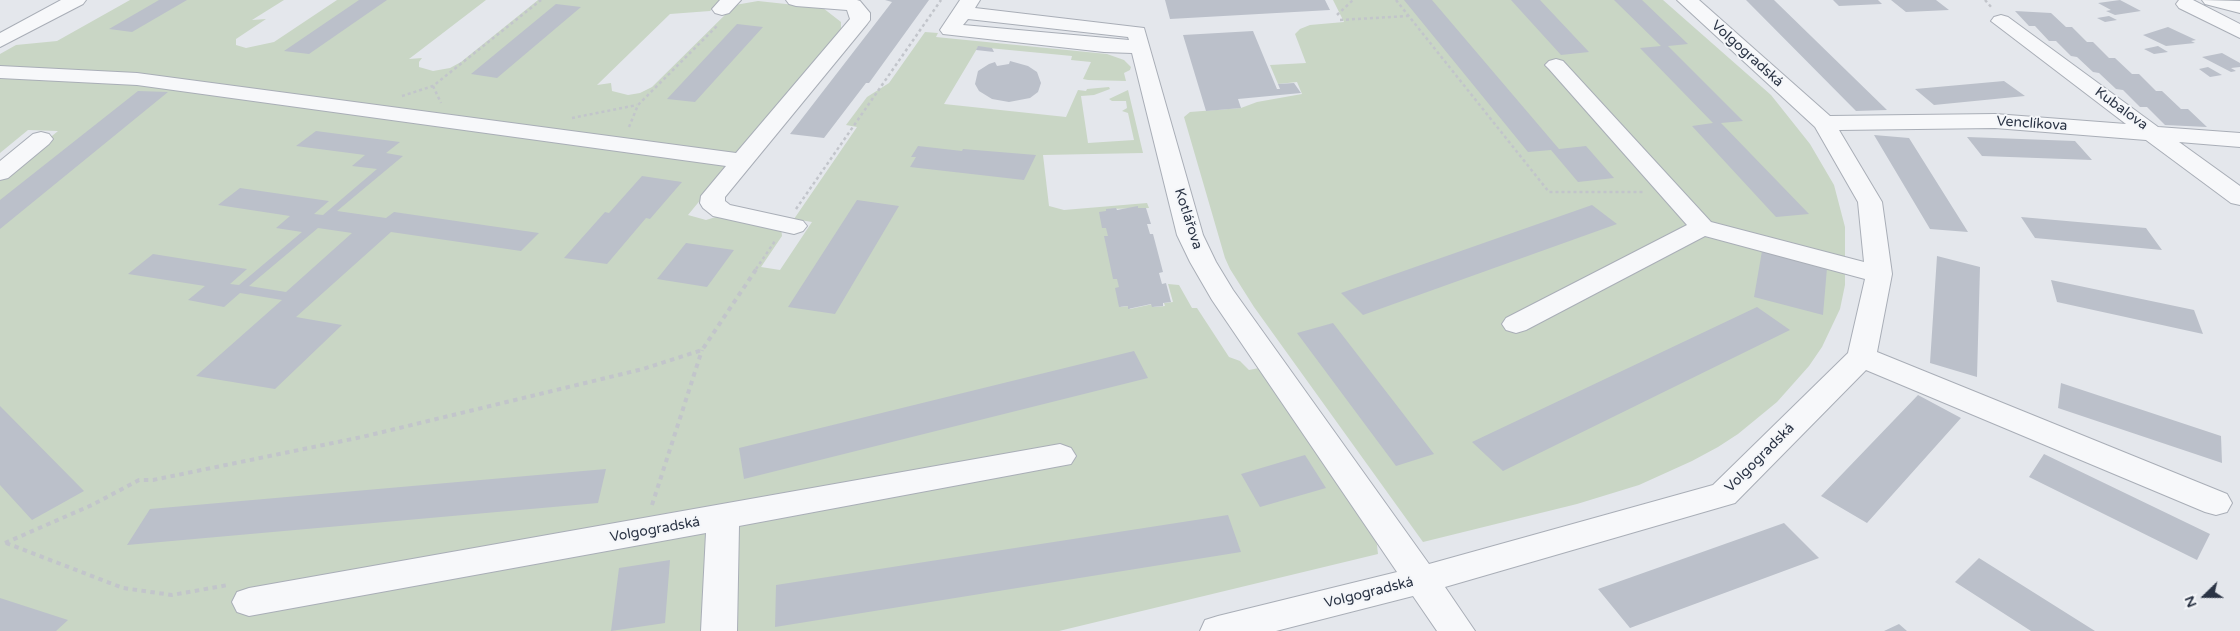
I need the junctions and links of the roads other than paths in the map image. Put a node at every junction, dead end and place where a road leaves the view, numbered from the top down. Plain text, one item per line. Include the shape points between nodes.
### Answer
1 (76, 0) edge
2 (796, 0) edge
3 (1687, 0) edge
4 (2212, 0) edge
5 (2227, 0) edge
6 (2186, 4) dead end
7 (966, 6) edge
8 (2240, 6) edge
9 (2001, 21) dead end
10 (2240, 32) edge
11 (0, 41) edge
12 (1556, 65) dead end
13 (0, 72) edge
14 (1824, 123) junction
15 (2153, 132) junction
16 (41, 138) dead end
17 (2240, 140) edge
18 (743, 160) junction
19 (0, 172) edge
20 (2240, 198) edge
21 (790, 225) road end
22 (1702, 227) junction
23 (1879, 274) junction
24 (1516, 324) dead end
25 (1862, 356) junction
26 (1060, 456) dead end
27 (2216, 503) dead end
28 (723, 518) junction
29 (1420, 580) junction
30 (243, 593) road end
31 (718, 631) edge
32 (1218, 631) edge
33 (1457, 631) edge

1 - 11 street
2 - 18 street via 853,5 860,12 860,20
3 - 14 street, Volgogradská
4 - 8 street
5 - 8 street
6 - 10 street
7 - 29 street, Kotlářova via 950,30 1104,46 1139,39 1190,235 1203,262
9 - 15 street, Kubalova
12 - 22 street
13 - 18 street via 137,79
14 - 15 street, Venclíkova via 1994,121
14 - 23 street, Volgogradská via 1870,202
15 - 17 street, Venclíkova
15 - 20 street, Kubalova
16 - 19 street
18 - 21 street via 712,203 722,211
22 - 23 street
22 - 24 street
23 - 25 street, Volgogradská
25 - 27 street
25 - 29 street, Volgogradská via 1724,494
26 - 28 street, Volgogradská
28 - 30 street, Volgogradská
28 - 31 street
29 - 32 street, Volgogradská
29 - 33 street, Kotlářova

